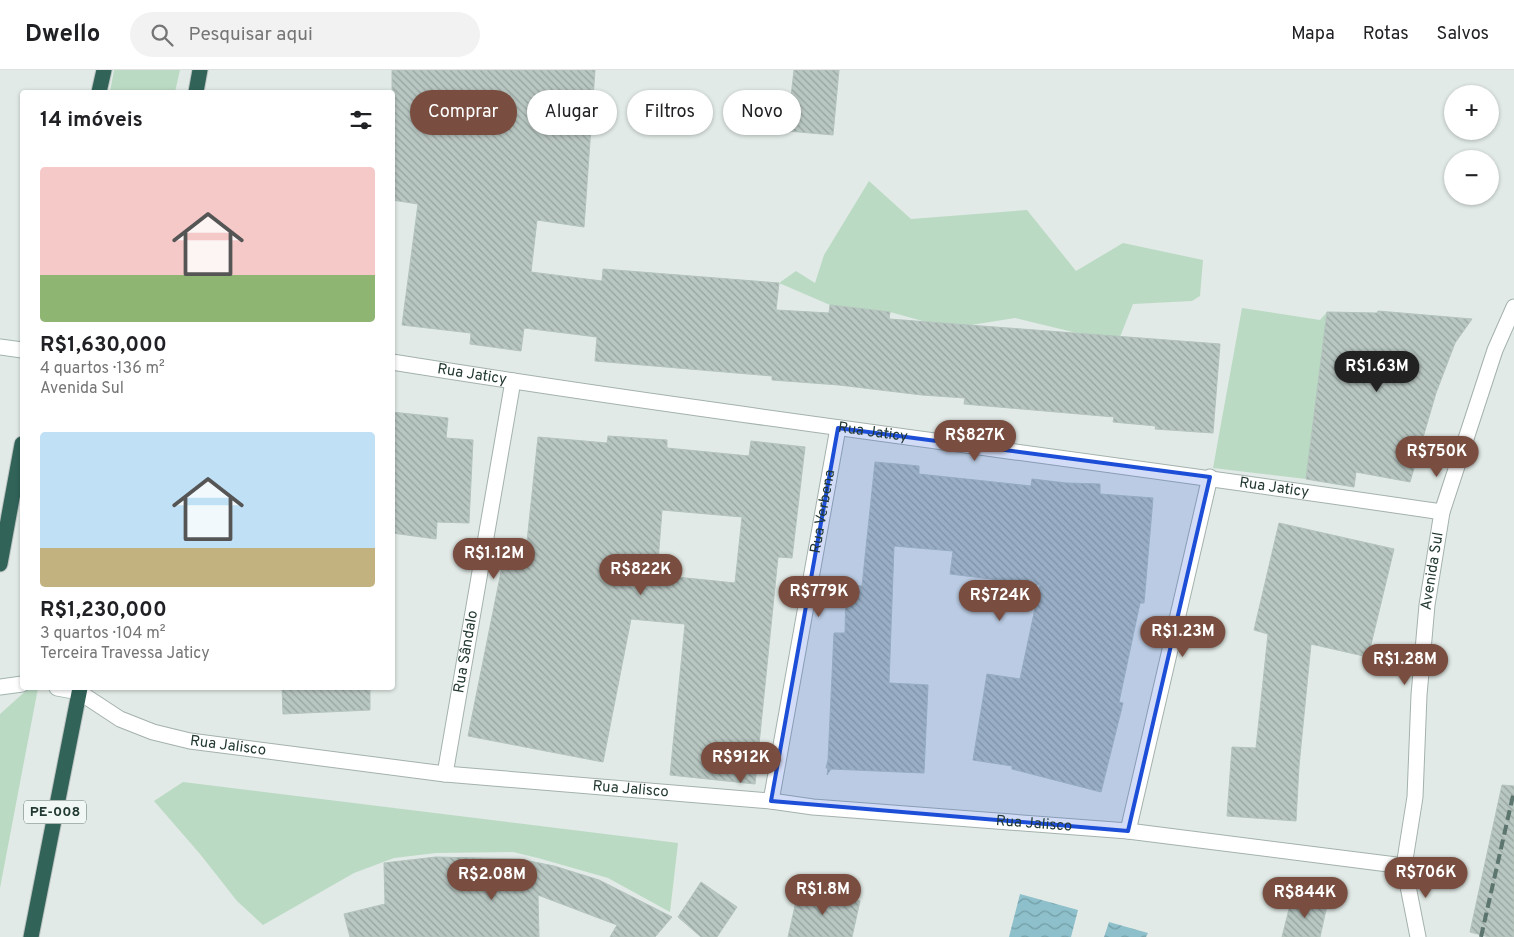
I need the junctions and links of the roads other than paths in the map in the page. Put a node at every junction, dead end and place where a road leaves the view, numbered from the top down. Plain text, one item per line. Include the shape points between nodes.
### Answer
1 (104, 70) edge
2 (200, 70) edge
3 (99, 90) edge
4 (196, 90) edge
5 (1514, 307) edge
6 (0, 348) edge
7 (20, 350) edge
8 (395, 362) edge
9 (513, 381) junction
10 (838, 428) junction
11 (20, 455) edge
12 (1210, 477) junction
13 (1442, 512) junction
14 (0, 564) edge
15 (20, 684) edge
16 (0, 687) edge
17 (79, 690) edge
18 (445, 774) junction
19 (771, 801) junction
20 (1128, 831) junction
21 (1404, 866) junction
22 (31, 937) edge
23 (1418, 937) edge

1 - 3 highway
2 - 4 highway
5 - 13 street, Avenida Sul via 1495,350
6 - 7 street
8 - 9 street, Rua Jaticy
9 - 10 street, Rua Jaticy
9 - 18 street, Rua Sândalo
10 - 12 street, Rua Jaticy
10 - 19 street, Rua Verbena
11 - 14 highway
12 - 13 street, Rua Jaticy
12 - 20 street
13 - 21 street, Avenida Sul via 1426,605 1415,797
15 - 16 street
17 - 18 street, Rua Jalisco via 120,719 153,732 190,741
17 - 22 highway, PE-008
18 - 19 street, Rua Jalisco
19 - 20 street, Rua Jalisco via 812,807
20 - 21 street, Rua Jalisco
21 - 23 street, Avenida Sul

